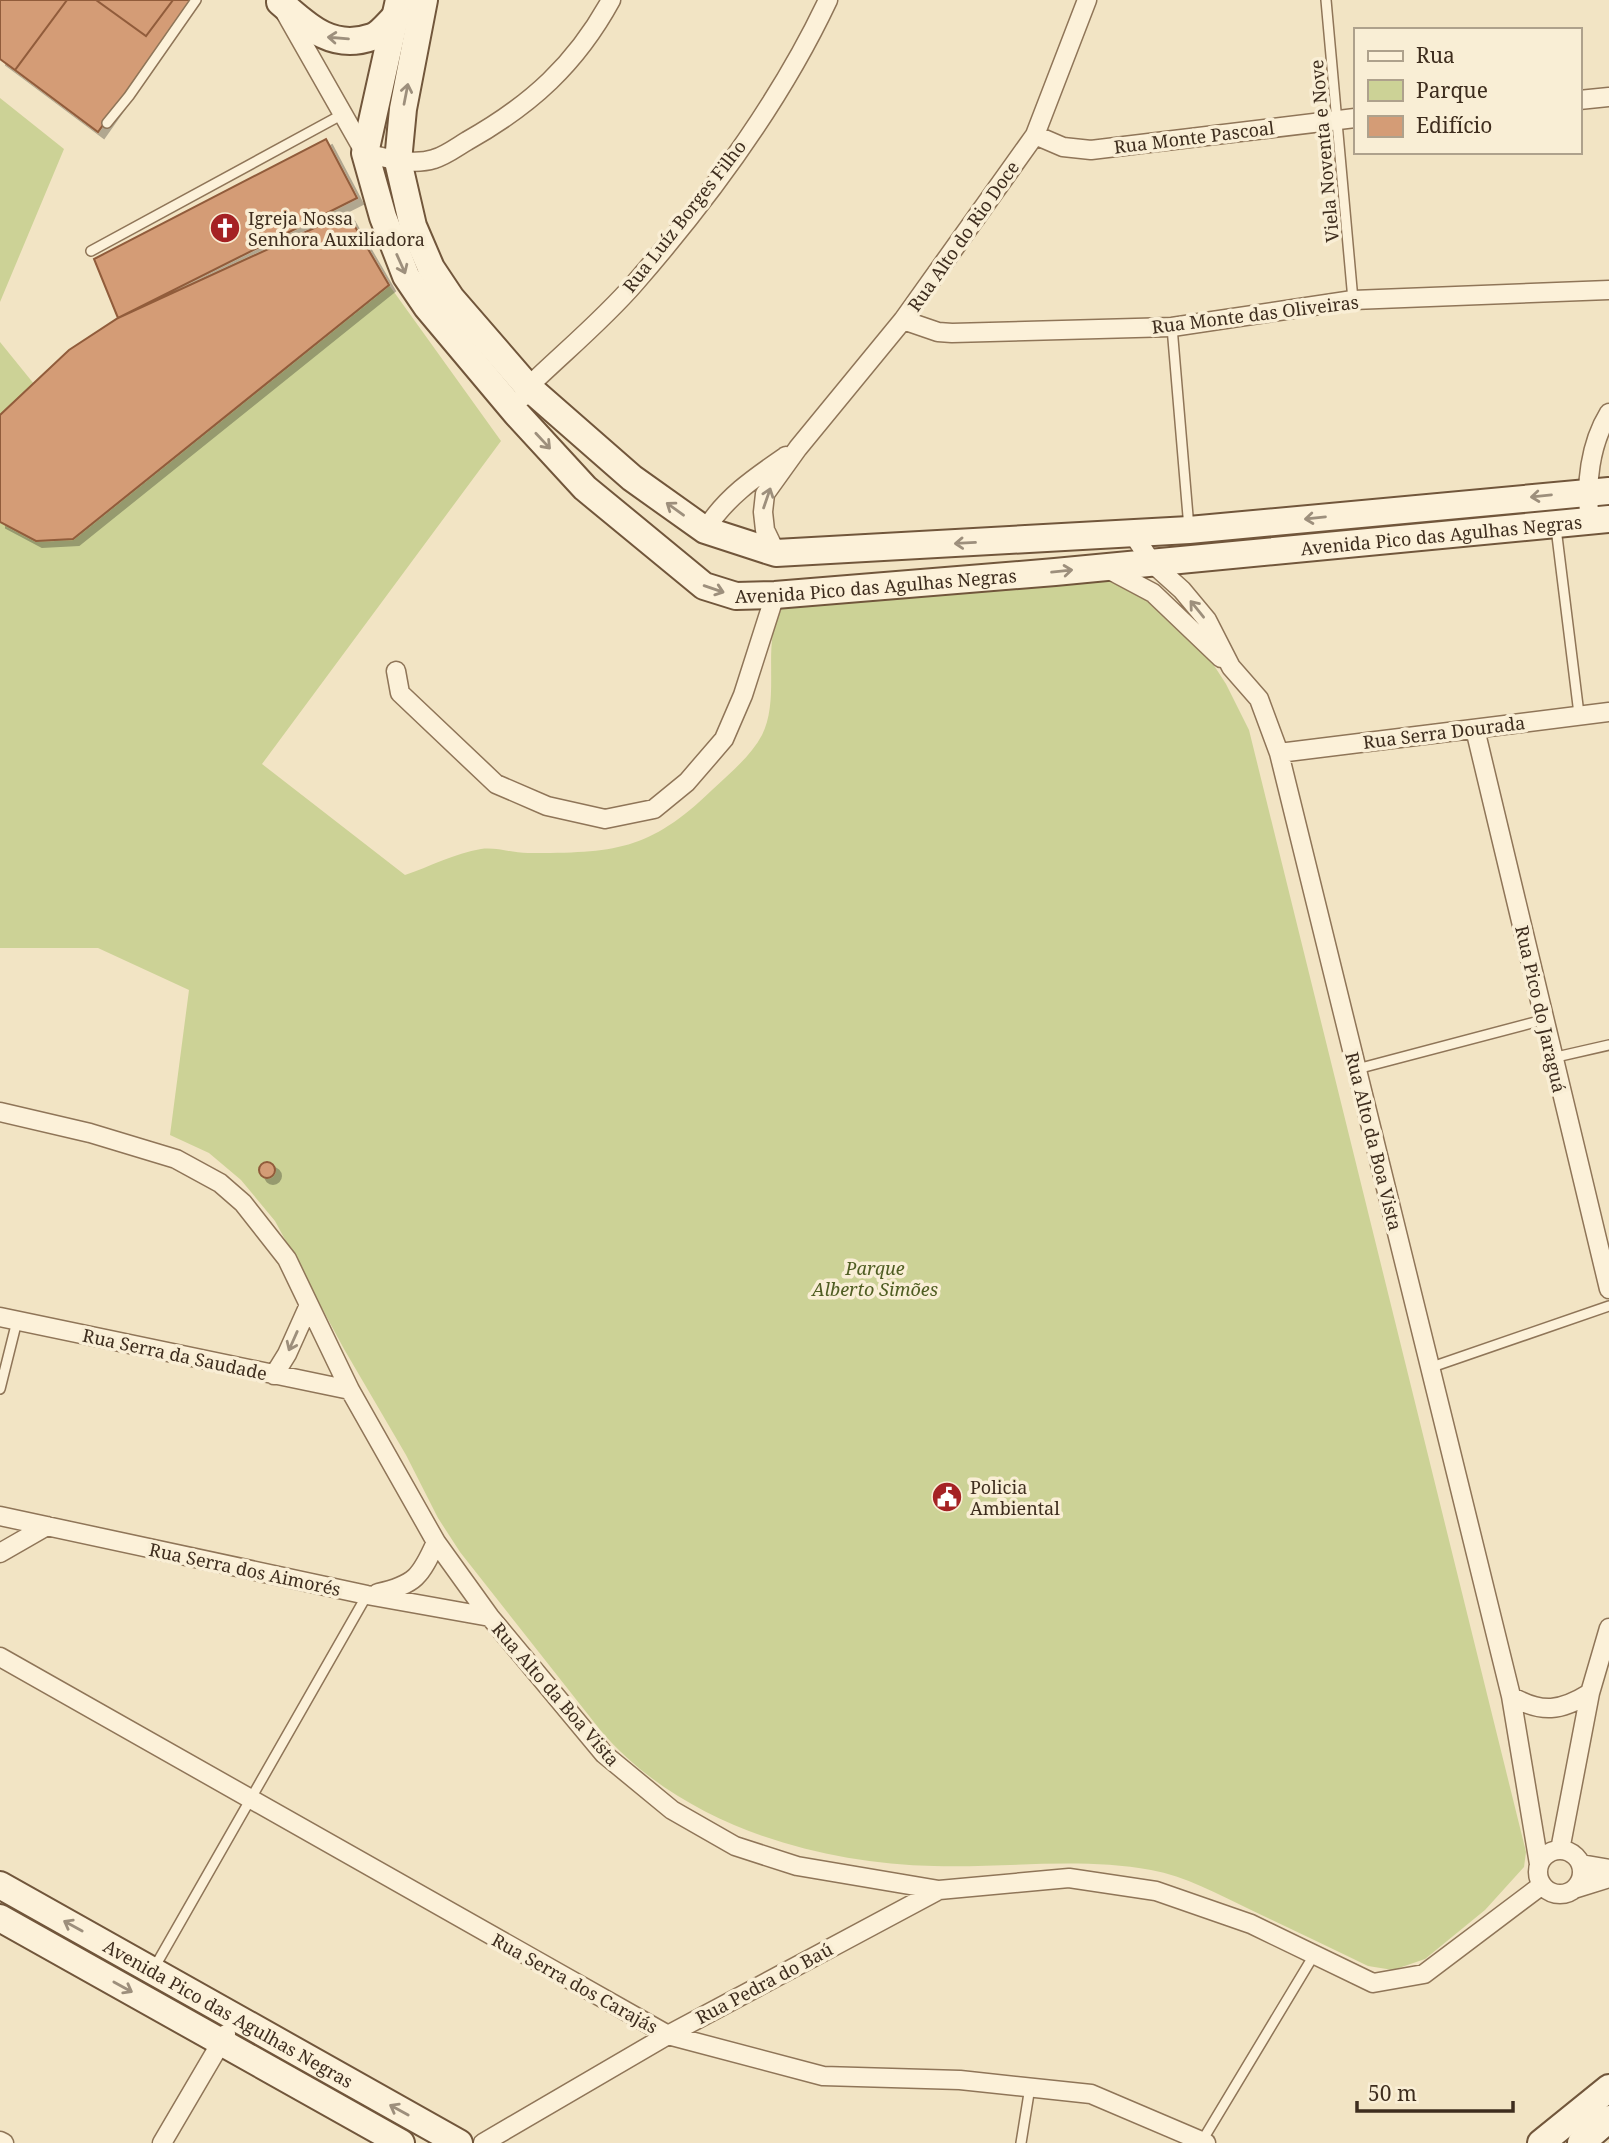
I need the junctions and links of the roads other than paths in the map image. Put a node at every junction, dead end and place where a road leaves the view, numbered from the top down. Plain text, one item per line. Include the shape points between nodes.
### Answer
1 (196, 0) edge
2 (424, 0) edge
3 (611, 0) edge
4 (828, 0) edge
5 (1087, 0) edge
6 (1326, 0) edge
7 (278, 1) edge
8 (398, 7) edge
9 (1609, 97) edge
10 (1581, 100) edge
11 (343, 114) junction
12 (1347, 118) edge
13 (107, 123) dead end
14 (1035, 135) junction
15 (365, 153) junction
16 (398, 162) junction
17 (91, 251) dead end
18 (1609, 290) edge
19 (1353, 300) junction
20 (904, 320) junction
21 (1172, 327) junction
22 (528, 387) junction
23 (516, 413) junction
24 (1609, 413) edge
25 (798, 448) junction
26 (1598, 491) edge
27 (1600, 520) edge
28 (1556, 523) junction
29 (705, 530) junction
30 (1189, 530) junction
31 (1133, 534) junction
32 (776, 553) junction
33 (1152, 563) junction
34 (1103, 566) junction
35 (685, 570) junction
36 (775, 595) junction
37 (1231, 667) junction
38 (396, 671) dead end
39 (1609, 712) edge
40 (1579, 714) junction
41 (1475, 729) junction
42 (1279, 754) junction
43 (1544, 1020) junction
44 (1609, 1045) edge
45 (1552, 1058) junction
46 (1355, 1069) junction
47 (0, 1112) edge
48 (1609, 1289) edge
49 (309, 1305) junction
50 (1609, 1306) edge
51 (8, 1319) edge
52 (1432, 1367) junction
53 (274, 1375) junction
54 (0, 1389) edge
55 (350, 1390) junction
56 (0, 1516) edge
57 (47, 1526) junction
58 (436, 1542) junction
59 (0, 1553) edge
60 (367, 1595) junction
61 (490, 1617) junction
62 (1609, 1629) edge
63 (0, 1657) edge
64 (1590, 1693) junction
65 (1511, 1696) junction
66 (249, 1798) junction
67 (1550, 1855) junction
68 (1581, 1864) junction
69 (1609, 1869) edge
70 (1609, 1878) edge
71 (0, 1885) edge
72 (1542, 1885) junction
73 (1574, 1889) junction
74 (939, 1890) junction
75 (0, 1918) edge
76 (1314, 1955) junction
77 (152, 1971) junction
78 (236, 2018) junction
79 (668, 2035) junction
80 (221, 2042) junction
81 (1030, 2087) junction
82 (1609, 2088) edge
83 (1609, 2119) edge
84 (1204, 2142) edge
85 (162, 2143) edge
86 (401, 2143) edge
87 (459, 2143) edge
88 (483, 2143) edge
89 (1021, 2143) edge
90 (1541, 2143) edge
91 (1581, 2143) edge

1 - 13 lane
16 -> 2 street, Avenida Pico das Agulhas Negras
3 - 16 street via 594,30 554,80 494,126 433,160
4 - 22 street, Rua Luíz Borges Filho via 767,106 718,179 634,284
5 - 14 street, Rua Alto do Rio Doce
6 - 12 lane, Viela Noventa e Nove
8 -> 7 street via 373,37 335,40 314,33
7 - 11 street
8 - 15 street
9 - 10 street
11 - 15 street
11 - 17 lane
12 - 14 street, Rua Monte Pascoal via 1091,150 1063,147
12 - 19 lane, Viela Noventa e Nove
14 - 20 street, Rua Alto do Rio Doce
15 - 16 street
15 -> 23 street, Avenida Pico das Agulhas Negras via 406,276
16 - 22 street, Avenida Pico das Agulhas Negras via 413,226 431,268
18 - 19 street, Rua Monte das Oliveiras
19 - 21 street, Rua Monte das Oliveiras
20 - 21 street, Rua Monte das Oliveiras via 952,333
20 - 25 street, Rua Alto do Rio Doce
21 - 30 lane
22 - 23 street, Rua Luíz Borges Filho
29 -> 22 street, Avenida Pico das Agulhas Negras via 632,478
23 -> 35 street, Avenida Pico das Agulhas Negras via 585,488
24 - 26 street via 1599,429
25 - 29 street via 743,486
32 -> 25 street via 765,530 765,494
26 - 27 street
26 -> 30 street, Avenida Pico das Agulhas Negras
27 - 28 street, Avenida Pico das Agulhas Negras
28 - 33 street, Avenida Pico das Agulhas Negras
28 - 40 lane
29 - 32 street, Avenida Pico das Agulhas Negras
29 - 35 street via 688,550
30 - 31 street, Avenida Pico das Agulhas Negras
31 -> 32 street, Avenida Pico das Agulhas Negras
31 - 33 street, Rua Alto da Boa Vista
32 - 36 street via 782,575
33 - 34 street, Avenida Pico das Agulhas Negras
37 -> 33 street, Rua Alto da Boa Vista via 1207,620
36 -> 34 street, Avenida Pico das Agulhas Negras
34 - 37 street via 1153,593
35 -> 36 street, Avenida Pico das Agulhas Negras via 704,586 736,596
36 - 38 street via 724,739 687,782 654,809 605,819 547,806 496,784 400,693
37 - 42 street, Rua Alto da Boa Vista via 1259,699
39 - 40 street, Rua Serra Dourada
40 - 41 street, Rua Serra Dourada
41 - 42 street, Rua Serra Dourada
41 - 43 street, Rua Pico do Jaraguá
42 - 46 street, Rua Alto da Boa Vista
43 - 45 street, Rua Pico do Jaraguá
43 - 46 lane
44 - 45 lane
45 - 48 street, Rua Pico do Jaraguá
46 - 52 street, Rua Alto da Boa Vista
47 - 49 street, Rua Alto da Boa Vista via 90,1133 200,1170 243,1203 272,1237
49 -> 53 street
49 - 55 street, Rua Alto da Boa Vista
50 - 52 lane
51 - 53 street, Rua Serra da Saudade
51 - 54 lane
52 - 65 street, Rua Alto da Boa Vista
53 - 55 street, Rua Serra da Saudade
55 - 58 street, Rua Alto da Boa Vista
56 - 57 street, Rua Serra dos Aimorés
57 - 59 street
57 - 60 street, Rua Serra dos Aimorés
58 - 60 street via 425,1567 410,1584
58 - 61 street, Rua Alto da Boa Vista
60 - 61 street, Rua Serra dos Aimorés
60 - 66 lane
61 - 74 street, Rua Alto da Boa Vista via 604,1754 672,1810 735,1846 797,1866
62 - 64 street
63 - 66 street, Rua Serra dos Carajás
64 - 65 street via 1554,1710 1535,1708
64 - 67 street
65 - 67 street, Rua Alto da Boa Vista via 1526,1789
66 - 77 lane
66 - 79 street, Rua Serra dos Carajás
67 - 68 street via 1573,1854
67 - 72 street via 1539,1879
68 - 69 street
68 - 73 street via 1582,1877
70 - 73 street
77 -> 71 street, Avenida Pico das Agulhas Negras
72 - 73 street via 1561,1894
72 - 76 street, Rua Alto da Boa Vista via 1424,1974 1373,1983
74 - 76 street, Rua Alto da Boa Vista via 1069,1878 1156,1891 1251,1924
74 - 79 street, Rua Pedra do Baú
75 -> 80 street, Avenida Pico das Agulhas Negras
76 - 84 lane
77 - 78 street, Avenida Pico das Agulhas Negras
78 - 80 street
87 -> 78 street, Avenida Pico das Agulhas Negras
79 - 81 street, Rua Serra dos Carajás via 823,2076
79 - 88 street, Rua Pedra do Baú
80 - 85 street
80 - 86 street, Avenida Pico das Agulhas Negras
81 - 84 street, Rua Serra dos Carajás via 1091,2094
81 - 89 lane
82 - 90 street
83 - 91 street

